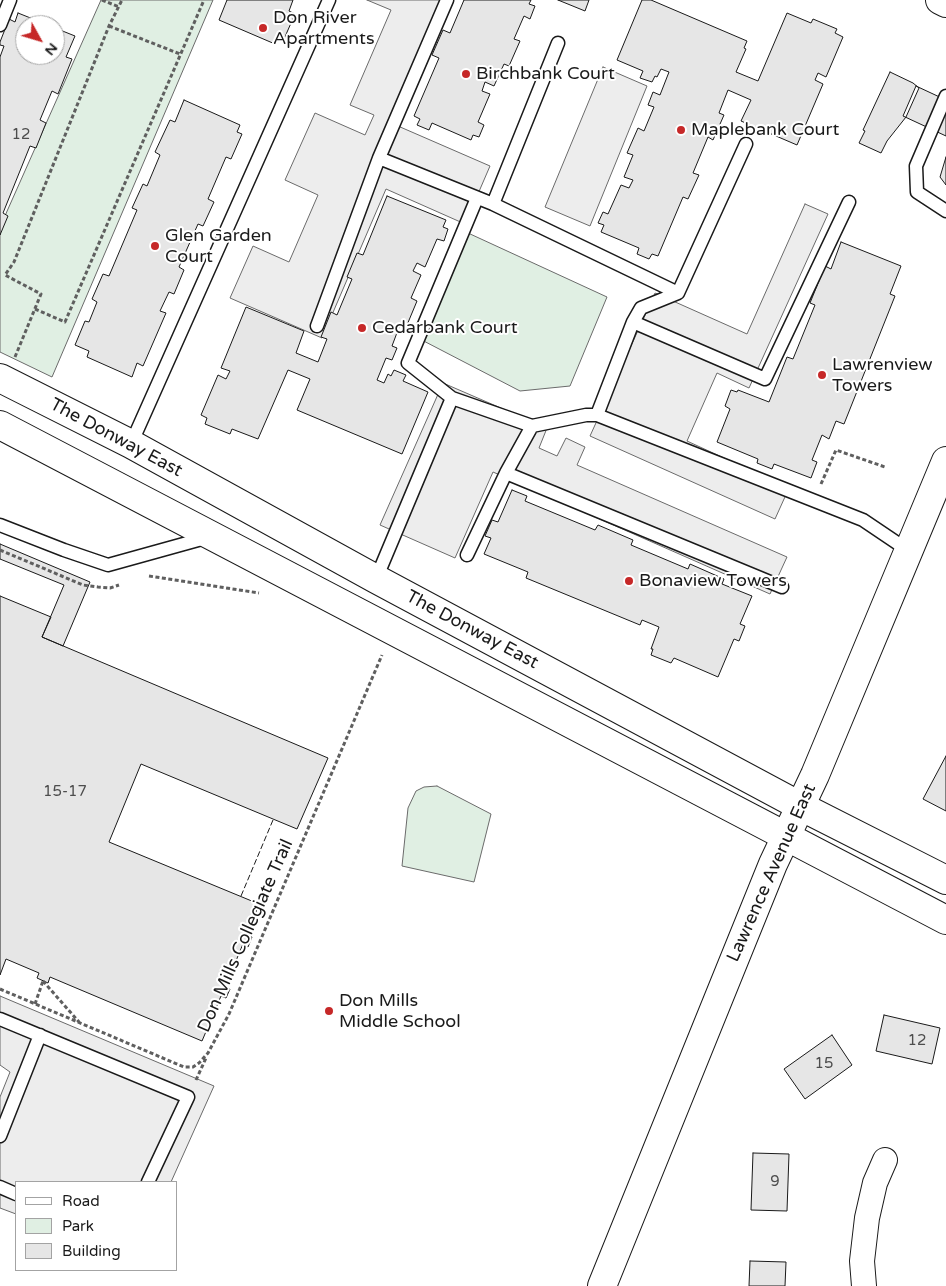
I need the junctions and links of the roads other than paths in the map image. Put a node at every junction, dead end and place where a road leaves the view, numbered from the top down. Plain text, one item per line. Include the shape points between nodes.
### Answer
1 (10, 0) edge
2 (329, 0) edge
3 (447, 0) edge
4 (940, 0) edge
5 (946, 3) edge
6 (0, 24) edge
7 (558, 44) dead end
8 (946, 96) edge
9 (746, 144) dead end
10 (379, 158) junction
11 (477, 198) junction
12 (849, 202) dead end
13 (493, 204) junction
14 (946, 211) edge
15 (678, 293) junction
16 (633, 322) junction
17 (317, 326) dead end
18 (7, 369) edge
19 (452, 398) junction
20 (597, 415) junction
21 (0, 425) edge
22 (532, 426) junction
23 (131, 444) junction
24 (946, 461) edge
25 (506, 473) junction
26 (110, 482) junction
27 (0, 525) edge
28 (213, 536) junction
29 (909, 551) junction
30 (467, 555) dead end
31 (376, 579) junction
32 (782, 587) dead end
33 (359, 612) junction
34 (800, 806) junction
35 (786, 837) junction
36 (946, 880) edge
37 (946, 920) edge
38 (0, 1019) edge
39 (40, 1035) junction
40 (0, 1136) edge
41 (885, 1160) dead end
42 (148, 1181) edge
43 (0, 1187) edge
44 (15, 1194) edge
45 (602, 1286) edge
46 (864, 1286) edge

1 - 6 lane
2 - 23 lane
3 - 10 lane
4 - 5 street
7 - 13 lane
8 - 14 lane via 916,166 918,192
9 - 15 lane
10 - 11 lane
10 - 17 lane
11 - 13 lane
11 - 19 lane via 408,363
12 - 16 lane via 765,379
13 - 15 lane
15 - 16 lane via 641,308
16 - 20 lane
18 - 23 street, The Donway East
19 - 22 lane
19 - 31 lane
20 - 22 lane
20 - 29 lane via 863,520
21 - 26 street, The Donway East
22 - 25 lane
23 - 26 street
23 - 31 street, The Donway East
24 - 29 street, Lawrence Avenue East
25 - 30 lane
25 - 32 lane
26 - 28 street, The Donway East
27 - 28 lane via 108,565
28 - 33 street, The Donway East
29 - 34 street, Lawrence Avenue East
31 - 33 street
31 - 34 street, The Donway East
33 - 35 street, The Donway East
34 - 35 street, Lawrence Avenue East
34 - 36 street, The Donway East
35 - 37 street, The Donway East
35 - 45 street, Lawrence Avenue East
38 - 39 lane
39 - 40 lane
39 - 42 lane via 188,1097
41 - 46 street via 875,1183 867,1218 862,1261
43 - 44 lane

